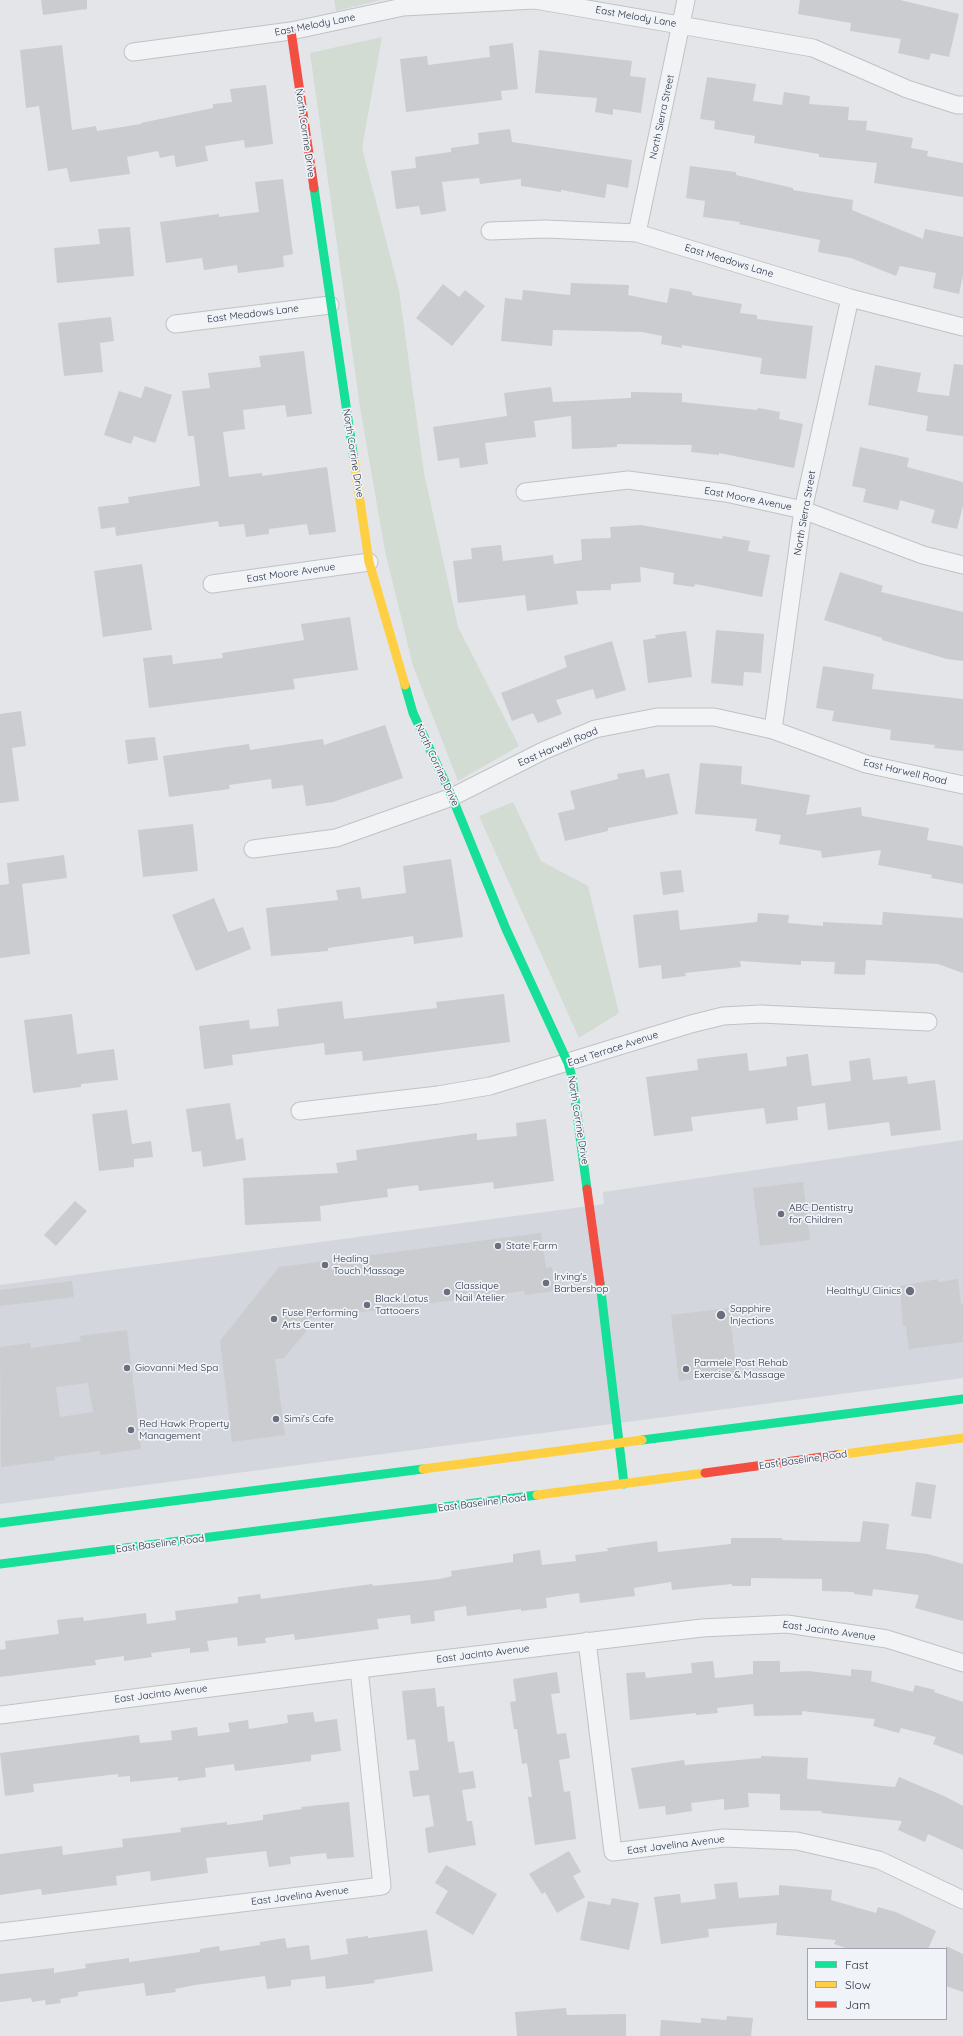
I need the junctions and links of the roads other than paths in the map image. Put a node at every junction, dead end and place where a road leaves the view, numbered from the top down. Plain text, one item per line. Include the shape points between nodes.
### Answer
1 (686, 0) edge
2 (403, 4) edge
3 (682, 25) junction
4 (291, 31) junction
5 (132, 52) dead end
6 (963, 105) edge
7 (490, 231) dead end
8 (637, 233) junction
9 (850, 298) junction
10 (330, 305) junction
11 (175, 324) dead end
12 (963, 327) edge
13 (525, 492) dead end
14 (803, 510) junction
15 (370, 562) junction
16 (963, 565) edge
17 (212, 584) dead end
18 (773, 730) junction
19 (963, 785) edge
20 (452, 797) junction
21 (253, 849) dead end
22 (928, 1022) dead end
23 (568, 1063) junction
24 (300, 1111) dead end
25 (963, 1399) edge
26 (963, 1438) edge
27 (619, 1444) junction
28 (624, 1484) junction
29 (0, 1523) edge
30 (0, 1564) edge
31 (587, 1641) junction
32 (963, 1663) edge
33 (359, 1668) junction
34 (0, 1715) edge
35 (963, 1900) edge
36 (0, 1932) edge

1 - 3 street, North Sierra Street
2 - 3 street, East Melody Lane via 535,0
2 - 4 street, East Melody Lane
3 - 6 street, East Melody Lane via 812,48 907,89
3 - 8 street, North Sierra Street
4 - 5 street, East Melody Lane
4 - 10 main road, North Corrine Drive
7 - 8 street, East Meadows Lane via 545,228
8 - 9 street, East Meadows Lane
9 - 12 street, East Meadows Lane
9 - 14 street, North Sierra Street
10 - 11 street, East Meadows Lane
10 - 15 main road, North Corrine Drive
13 - 14 street, East Moore Avenue via 628,480 726,493
14 - 16 street, East Moore Avenue via 923,555
14 - 18 street, North Sierra Street
15 - 17 street, East Moore Avenue
15 - 20 main road, North Corrine Drive via 413,713
18 - 19 street, East Harwell Road via 866,764
18 - 20 street, East Harwell Road via 714,717 657,717 595,729
20 - 21 street, East Harwell Road via 336,838
20 - 23 main road, North Corrine Drive via 506,930
22 - 23 street, East Terrace Avenue via 761,1014 723,1016
23 - 24 street, East Terrace Avenue via 490,1086 446,1094
23 - 27 main road, North Corrine Drive via 577,1098
25 - 27 main road
26 - 28 main road, East Baseline Road
27 - 28 main road, North Corrine Drive
27 - 29 main road
28 - 30 main road, East Baseline Road
31 - 32 street, East Jacinto Avenue via 702,1628 786,1624 887,1639
31 - 33 street, East Jacinto Avenue
31 - 35 street, East Javelina Avenue via 613,1852 724,1838 797,1841 879,1860
33 - 34 street, East Jacinto Avenue
33 - 36 street, East Javelina Avenue via 382,1886

